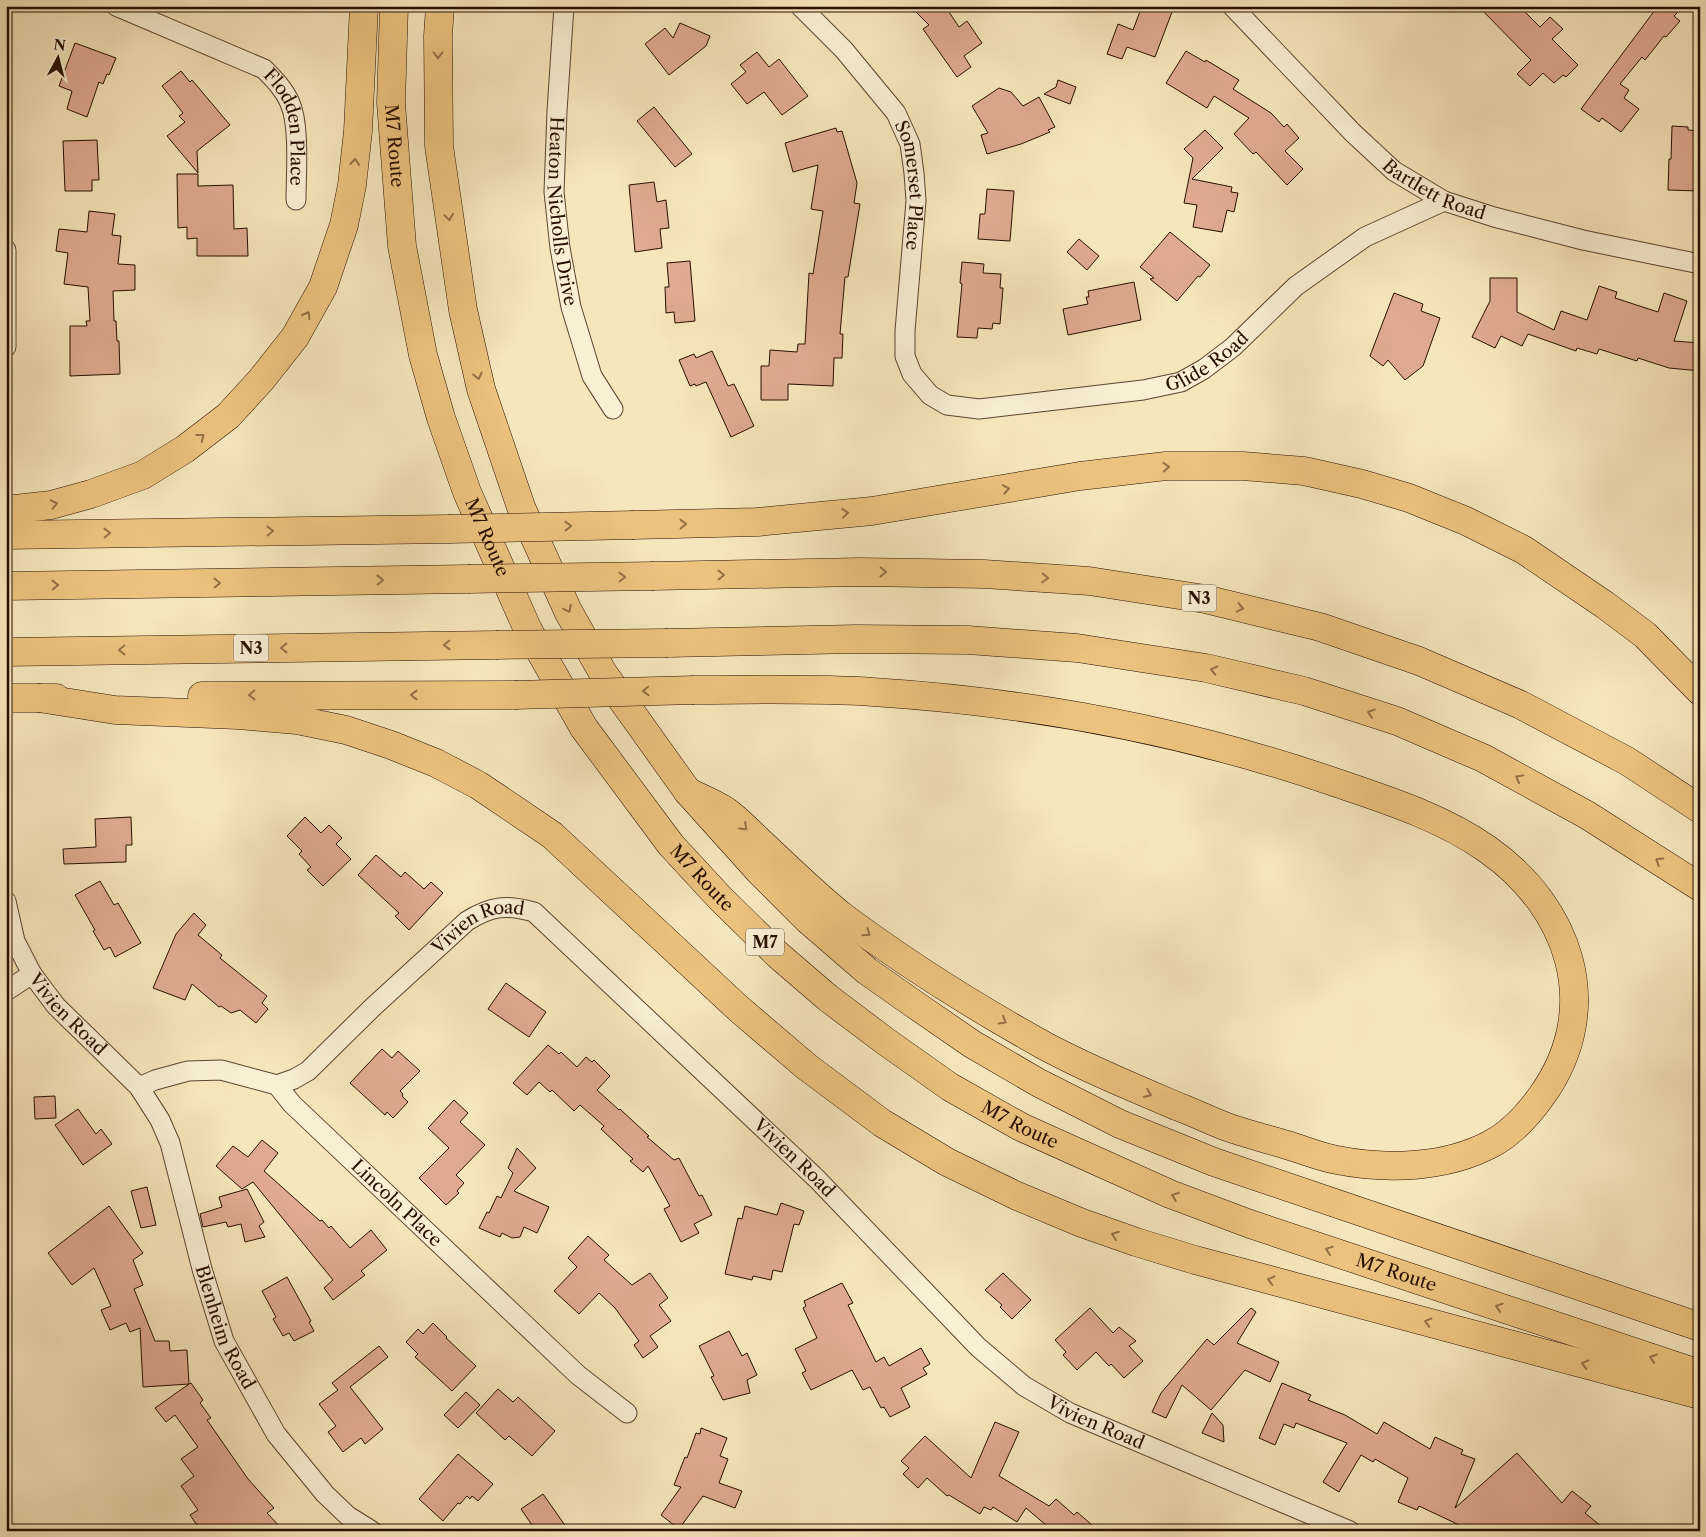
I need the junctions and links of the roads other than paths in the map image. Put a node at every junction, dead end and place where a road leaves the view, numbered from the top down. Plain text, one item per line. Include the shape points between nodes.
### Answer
1 (116, 6) edge
2 (364, 6) edge
3 (394, 6) edge
4 (440, 6) edge
5 (564, 6) edge
6 (800, 6) edge
7 (1232, 6) edge
8 (296, 200) dead end
9 (1444, 202) junction
10 (6, 250) edge
11 (1700, 264) edge
12 (6, 347) edge
13 (930, 395) joint
14 (613, 409) dead end
15 (6, 510) edge
16 (6, 535) edge
17 (6, 586) edge
18 (6, 652) edge
19 (1700, 691) edge
20 (6, 698) edge
21 (39, 698) junction
22 (688, 792) junction
23 (1700, 809) edge
24 (1700, 887) edge
25 (6, 901) edge
26 (32, 974) junction
27 (6, 991) edge
28 (277, 1085) junction
29 (139, 1087) junction
30 (1700, 1327) edge
31 (1700, 1374) edge
32 (1700, 1395) edge
33 (627, 1413) dead end
34 (372, 1531) edge
35 (1350, 1531) edge

1 - 8 street, Flodden Place via 264,69 280,85 291,104 296,135
15 -> 2 highway via 51,505 142,475 185,449 228,416 295,336 323,287 344,224 358,132
31 -> 3 highway, M7 Route / M7 via 1250,1224 1170,1194 1021,1127 950,1087 835,1004 778,955 720,898 671,845 584,728 528,630 466,492 423,355 402,246 390,103
4 -> 22 highway, M7 via 439,146 463,310 481,389 521,507 568,611 603,674
5 - 14 street, Heaton Nicholls Drive via 554,192 560,248 571,307 592,376
6 - 13 street, Somerset Place via 844,50 896,113 910,144 916,201 905,356 912,374
7 - 9 street, Bartlett Road via 1353,133 1394,171
9 - 11 street, Bartlett Road via 1584,240
9 - 13 street, Glide Road via 1365,237 1296,286 1233,347 1181,382 1143,390 978,409 947,405
10 - 12 street
16 -> 19 highway, bridge via 757,522 872,511 1080,476 1166,466 1243,466 1304,471 1409,498 1466,520 1524,550 1645,635
17 -> 23 highway, N3, bridge via 860,572 984,574 1089,581 1205,599 1320,627 1419,661 1520,705 1627,762
24 -> 18 highway, N3, bridge via 1587,815 1483,758 1397,721 1304,691 1206,668 1077,648 968,640 856,639
20 - 21 highway
22 -> 21 highway, bridge via 731,814 838,913 933,979 1047,1047 1106,1076 1227,1127 1336,1160 1420,1165 1457,1159 1495,1142 1529,1115 1554,1080 1571,1039 1575,1006 1573,975 1563,940 1545,906 1522,878 1488,850 1448,826 1404,806 1295,769 1193,740 1105,721 965,699 868,692 694,690 515,695
32 -> 21 highway via 1145,1245 1017,1196 947,1162 882,1123 808,1068 739,1009 552,835 478,785 436,763 346,730 297,720 115,710
22 - 30 highway, M7 via 801,914 867,971 972,1044 1039,1083 1120,1124 1214,1162
25 - 26 street, Vivien Road via 15,941
26 - 27 street
26 - 29 street, Vivien Road via 56,1006
28 - 29 street via 222,1070 188,1071
28 - 33 street, Lincoln Place via 292,1104 578,1375
28 - 35 street, Vivien Road via 308,1071 467,921 481,912 501,907 518,907 534,912 817,1179 978,1347 1024,1386 1070,1413
29 - 34 street, Blenheim Road via 170,1143 224,1340 276,1434 303,1470 348,1516

